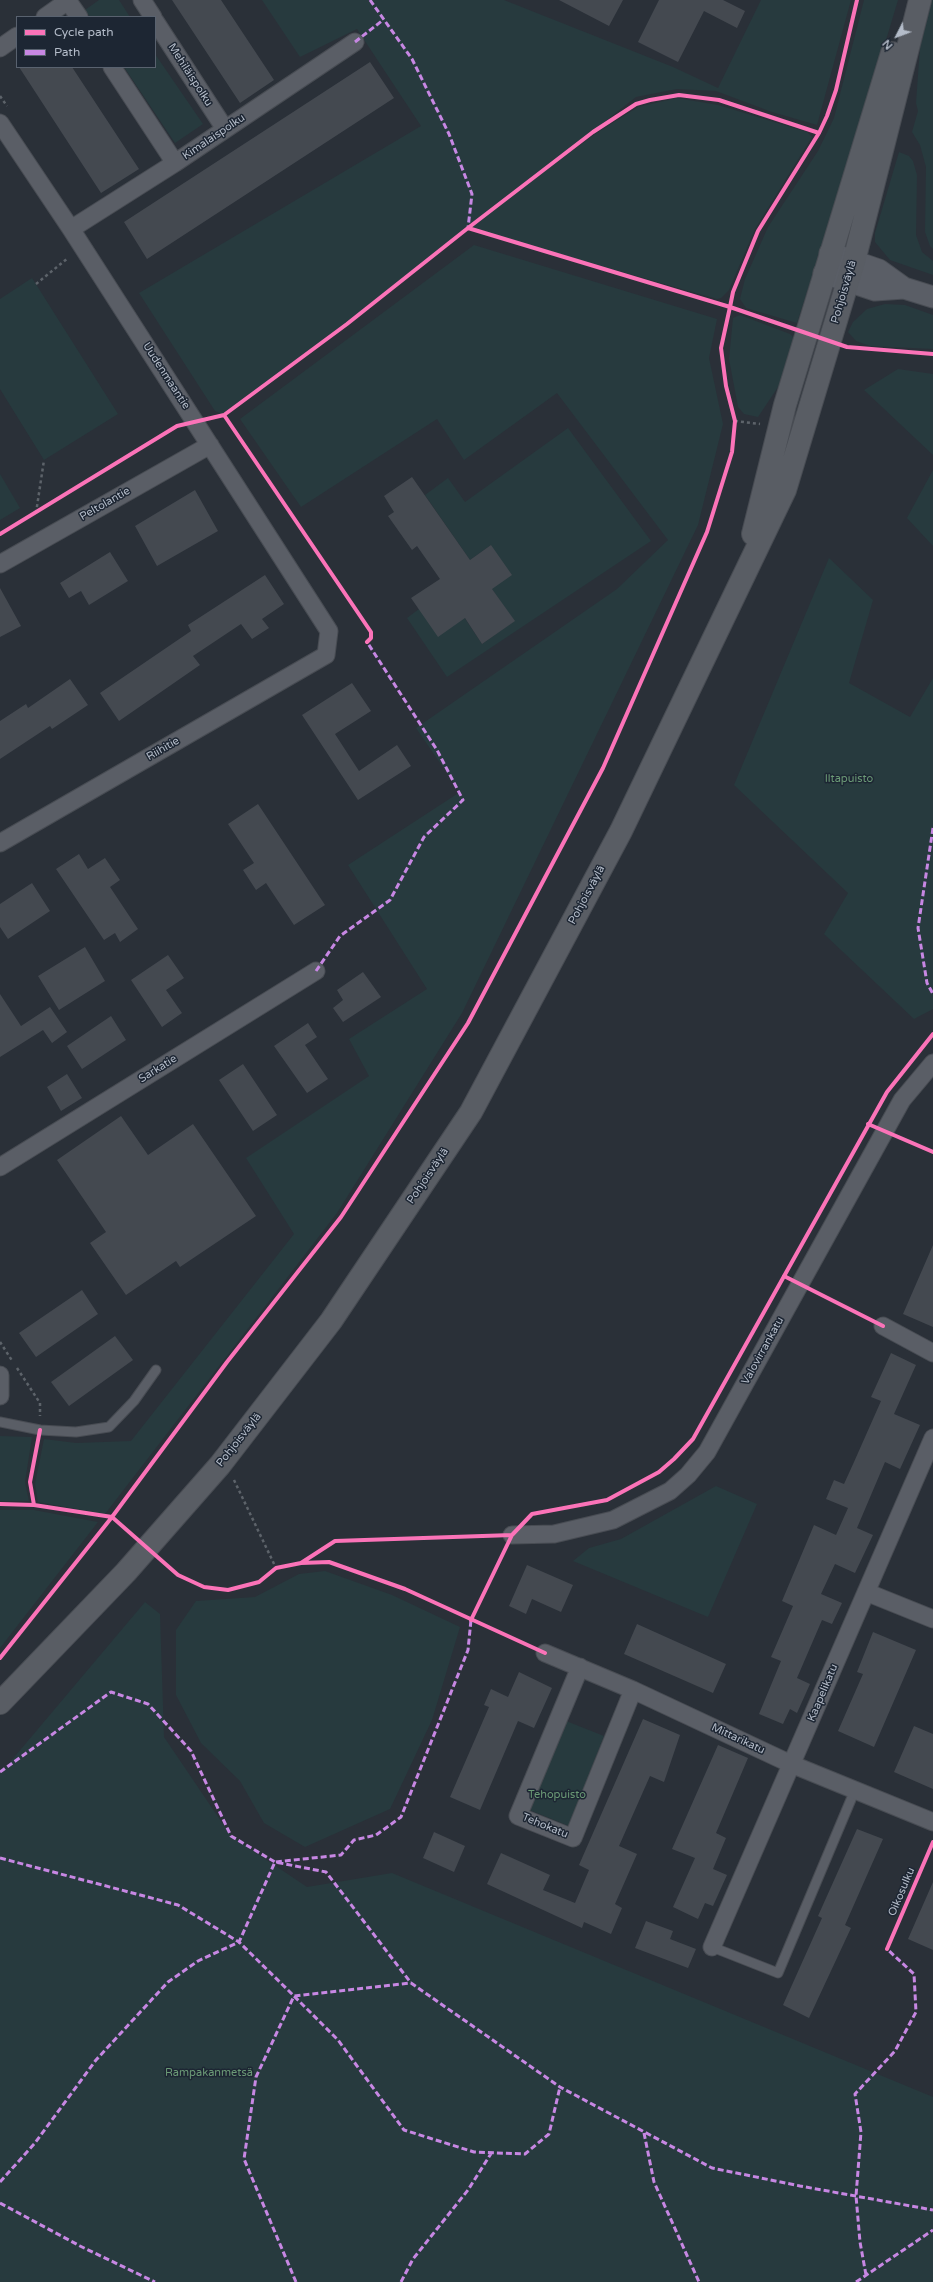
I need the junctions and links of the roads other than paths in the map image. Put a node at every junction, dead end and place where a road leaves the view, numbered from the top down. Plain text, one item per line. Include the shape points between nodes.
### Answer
1 (69, 0) edge
2 (142, 0) edge
3 (908, 0) edge
4 (920, 0) edge
5 (46, 16) edge
6 (78, 16) edge
7 (152, 16) edge
8 (156, 23) edge
9 (16, 37) edge
10 (355, 42) dead end
11 (0, 48) edge
12 (113, 68) edge
13 (0, 123) edge
14 (225, 129) junction
15 (5, 143) edge
16 (175, 163) junction
17 (71, 229) junction
18 (827, 263) junction
19 (851, 271) junction
20 (933, 297) edge
21 (210, 445) junction
22 (0, 564) edge
23 (742, 574) junction
24 (326, 655) joint
25 (0, 843) edge
26 (316, 970) dead end
27 (933, 1063) edge
28 (0, 1167) edge
29 (883, 1326) dead end
30 (933, 1353) edge
31 (156, 1370) dead end
32 (0, 1375) edge
33 (0, 1396) edge
34 (0, 1422) edge
35 (933, 1438) edge
36 (512, 1536) dead end
37 (866, 1592) junction
38 (933, 1619) edge
39 (545, 1653) dead end
40 (580, 1667) junction
41 (633, 1690) junction
42 (0, 1703) edge
43 (791, 1764) junction
44 (855, 1790) junction
45 (933, 1822) edge
46 (712, 1947) joint

1 - 5 street
1 - 6 street
2 - 7 street
3 - 18 main road, Pohjoisväylä
4 - 19 main road, Pohjoisväylä
8 - 14 street, Mehiläispolku
9 - 11 street
10 - 14 street, Kimalaispolku
12 - 16 street
13 - 15 street, Uudenmaantie
14 - 16 street, Kimalaispolku
15 - 17 street, Uudenmaantie
16 - 17 street, Kimalaispolku
17 - 21 street, Uudenmaantie
18 - 19 street
18 - 23 main road, Pohjoisväylä via 785,405
19 - 20 street via 879,270 904,288
19 - 23 main road, Pohjoisväylä via 785,490
21 - 22 street, Peltolantie
21 - 24 street, Uudenmaantie via 329,631
23 - 42 main road, Pohjoisväylä via 621,831 471,1112 331,1321 220,1465 131,1566
24 - 25 street, Riihitie
26 - 28 street, Sarkatie
27 - 36 street, Valovirrankatu via 902,1100 707,1452 688,1475 670,1491 613,1520 554,1534
29 - 30 street
31 - 34 lane via 134,1401 109,1427 76,1432 40,1430
32 - 33 street
35 - 37 street, Kaapelikatu
37 - 38 street
37 - 43 street, Kaapelikatu
39 - 40 street, Mittarikatu
40 - 41 street, Mittarikatu
40 - 41 street, Tehokatu via 518,1816 573,1838
41 - 43 street, Mittarikatu
43 - 44 street, Mittarikatu
43 - 46 street, Kaapelikatu
44 - 45 street, Mittarikatu
44 - 46 lane via 778,1973

